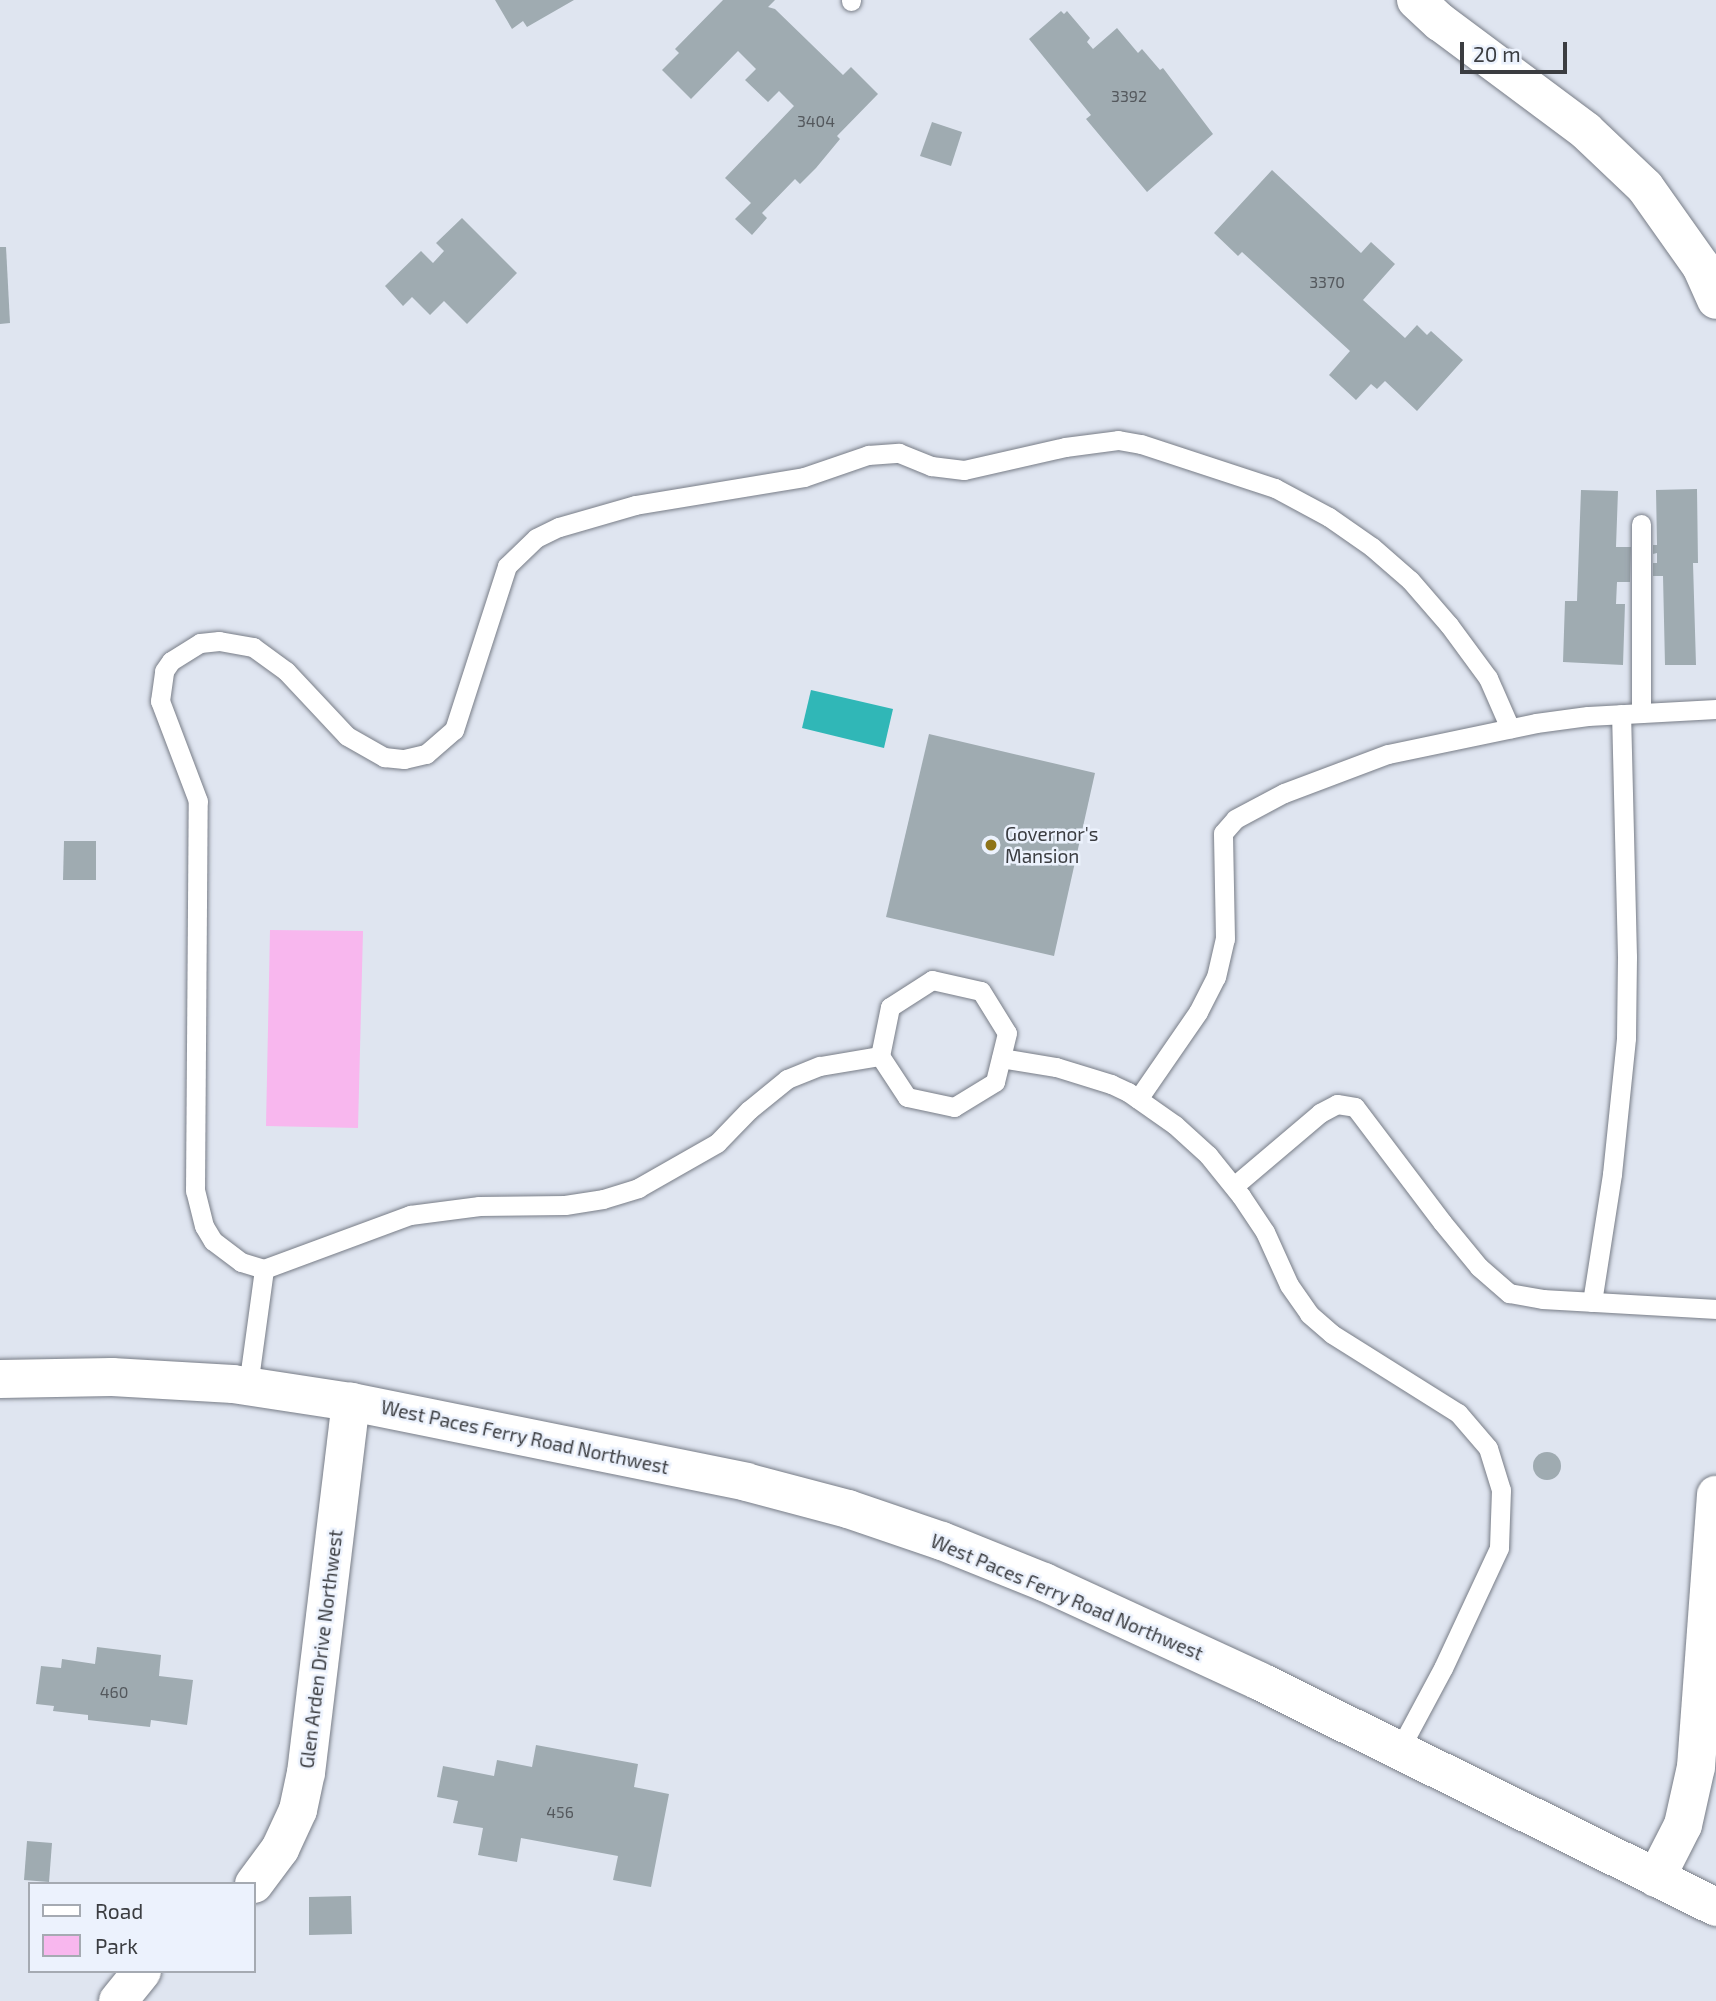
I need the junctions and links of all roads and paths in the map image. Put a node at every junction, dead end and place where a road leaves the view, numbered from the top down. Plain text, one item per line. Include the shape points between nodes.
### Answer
1 (1416, 0) edge
2 (1716, 300) edge
3 (1641, 524) dead end
4 (1716, 709) edge
5 (1641, 713) junction
6 (1621, 714) junction
7 (1510, 728) junction
8 (880, 1056) junction
9 (1002, 1058) junction
10 (1138, 1098) junction
11 (1234, 1186) junction
12 (264, 1269) junction
13 (1592, 1302) junction
14 (1716, 1309) edge
15 (0, 1379) edge
16 (248, 1386) junction
17 (351, 1402) junction
18 (1716, 1494) edge
19 (1399, 1750) junction
20 (1656, 1878) junction
21 (256, 1882) edge
22 (1716, 1907) edge
23 (140, 1973) edge
24 (118, 2001) edge

1 - 2 main road via 1586,131 1645,187 1702,266
3 - 5 lane
4 - 5 lane
5 - 6 lane
6 - 7 lane
6 - 13 lane via 1626,1038
7 - 10 lane via 1362,762 1284,793 1235,819 1223,833 1226,939 1216,977 1198,1012
7 - 12 lane via 1488,678 1449,625 1410,580 1372,547 1275,488 1118,440 964,470 931,466 899,453 868,455 804,477 635,505 559,527 536,538 507,566 454,730 426,754 404,759 384,757 347,736 286,671 253,647 200,643 171,661 164,671 160,701 198,801 195,1191 213,1241 241,1262
8 - 9 lane via 907,1097 954,1107 995,1082
8 - 9 lane via 890,1007 932,980 981,990 1007,1034
8 - 12 lane via 820,1066 787,1079 717,1143 638,1188 565,1205 479,1206 390,1220
9 - 10 lane via 1075,1072
10 - 11 lane via 1185,1134
11 - 13 lane via 1320,1114 1337,1104 1355,1107 1442,1222 1497,1285 1524,1297
11 - 19 lane via 1309,1314 1332,1334 1458,1413 1488,1448 1497,1471 1502,1504 1499,1548
12 - 16 lane
13 - 14 lane
15 - 16 main road, West Paces Ferry Road Northwest via 112,1377
16 - 17 main road, West Paces Ferry Road Northwest
17 - 19 main road, West Paces Ferry Road Northwest via 746,1482 848,1509 1044,1583
17 - 21 main road, Glen Arden Drive Northwest via 306,1773 298,1810 281,1849
18 - 20 main road via 1696,1768 1683,1825
19 - 20 main road, West Paces Ferry Road Northwest
20 - 22 main road, West Paces Ferry Road Northwest
23 - 24 main road

